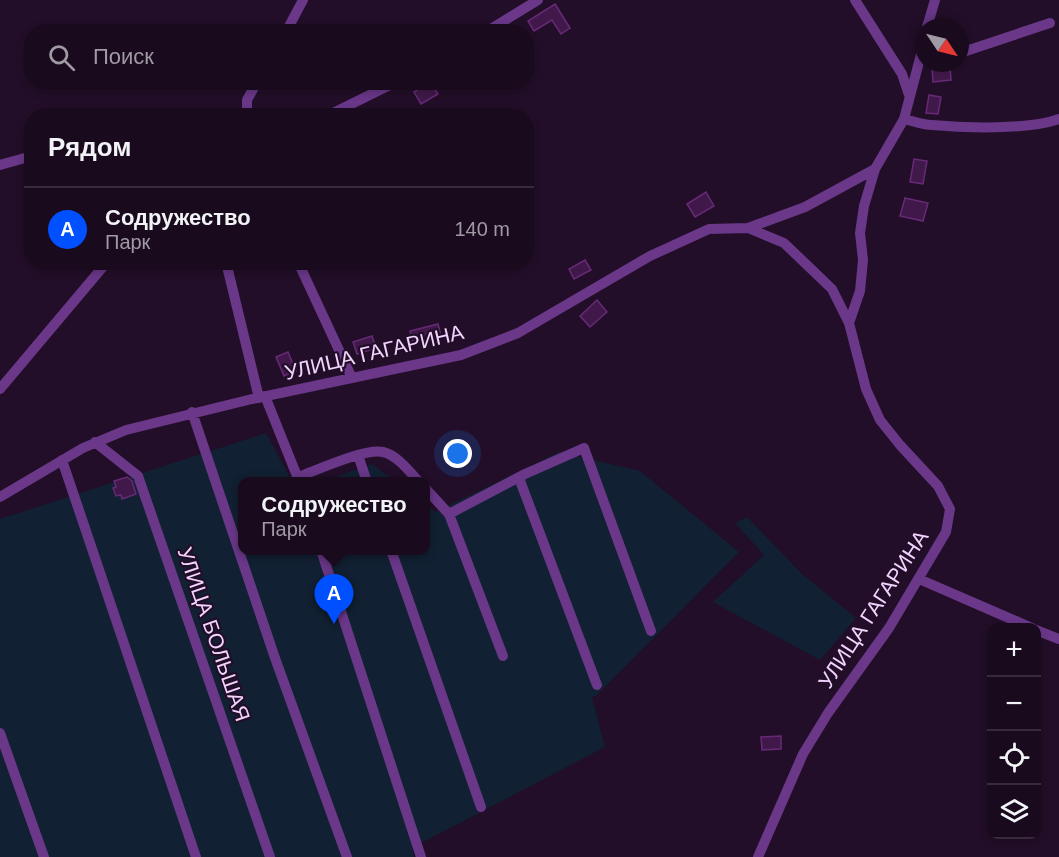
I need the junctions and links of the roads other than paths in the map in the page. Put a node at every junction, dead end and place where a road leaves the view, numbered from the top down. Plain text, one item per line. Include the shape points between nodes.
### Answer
1 (303, 0) edge
2 (538, 0) edge
3 (855, 0) edge
4 (935, 0) edge
5 (930, 18) edge
6 (1050, 23) dead end
7 (290, 24) edge
8 (499, 24) edge
9 (969, 50) edge
10 (918, 72) edge
11 (253, 90) edge
12 (380, 90) edge
13 (909, 95) junction
14 (247, 108) edge
15 (343, 108) edge
16 (904, 119) junction
17 (1059, 119) edge
18 (24, 158) edge
19 (0, 165) edge
20 (874, 169) junction
21 (748, 228) junction
22 (100, 270) edge
23 (228, 270) edge
24 (302, 270) edge
25 (849, 323) junction
26 (352, 378) junction
27 (0, 389) edge
28 (262, 397) junction
29 (192, 412) junction
30 (95, 442) junction
31 (358, 455) junction
32 (62, 460) junction
33 (297, 477) edge
34 (303, 477) edge
35 (365, 477) edge
36 (414, 477) edge
37 (519, 478) junction
38 (430, 493) edge
39 (0, 497) edge
40 (449, 514) junction
41 (238, 548) edge
42 (240, 555) edge
43 (323, 555) edge
44 (393, 555) edge
45 (919, 579) junction
46 (1023, 623) edge
47 (651, 631) dead end
48 (1041, 632) edge
49 (1059, 639) edge
50 (503, 656) dead end
51 (597, 685) dead end
52 (0, 733) edge
53 (481, 807) dead end
54 (44, 857) edge
55 (196, 857) edge
56 (270, 857) edge
57 (347, 857) edge
58 (421, 857) edge
59 (758, 857) edge

1 - 7 street
2 - 8 street
3 - 13 street via 902,74
4 - 5 street
6 - 9 street
10 - 13 street
11 - 14 street
12 - 15 street
13 - 16 street
16 - 17 street via 929,125 1006,126 1046,124
16 - 20 street
18 - 19 street
20 - 21 street, УЛИЦА ГАГАРИНА via 805,207
20 - 25 street via 860,233 860,291
21 - 25 street, УЛИЦА ГАГАРИНА via 784,243 832,290
21 - 26 street, УЛИЦА ГАГАРИНА via 709,229 679,242 518,333 461,355
22 - 27 street
23 - 28 street
24 - 26 street
25 - 45 street, УЛИЦА ГАГАРИНА via 866,389 880,420 938,486 950,509 946,532
26 - 28 street, УЛИЦА ГАГАРИНА
28 - 29 street, УЛИЦА ГАГАРИНА
28 - 33 street
29 - 30 street, УЛИЦА ГАГАРИНА
29 - 41 street
30 - 32 street, УЛИЦА ГАГАРИНА
30 - 56 street, УЛИЦА БОЛЬШАЯ via 138,476
31 - 34 street
31 - 35 street
31 - 36 street via 385,452
32 - 39 street, УЛИЦА ГАГАРИНА
32 - 55 street
37 - 40 street
37 - 47 street via 584,448
37 - 51 street
38 - 40 street
40 - 50 street
42 - 57 street
43 - 58 street
44 - 53 street
45 - 46 street
45 - 59 street, УЛИЦА ГАГАРИНА via 803,754
48 - 49 street
52 - 54 street

